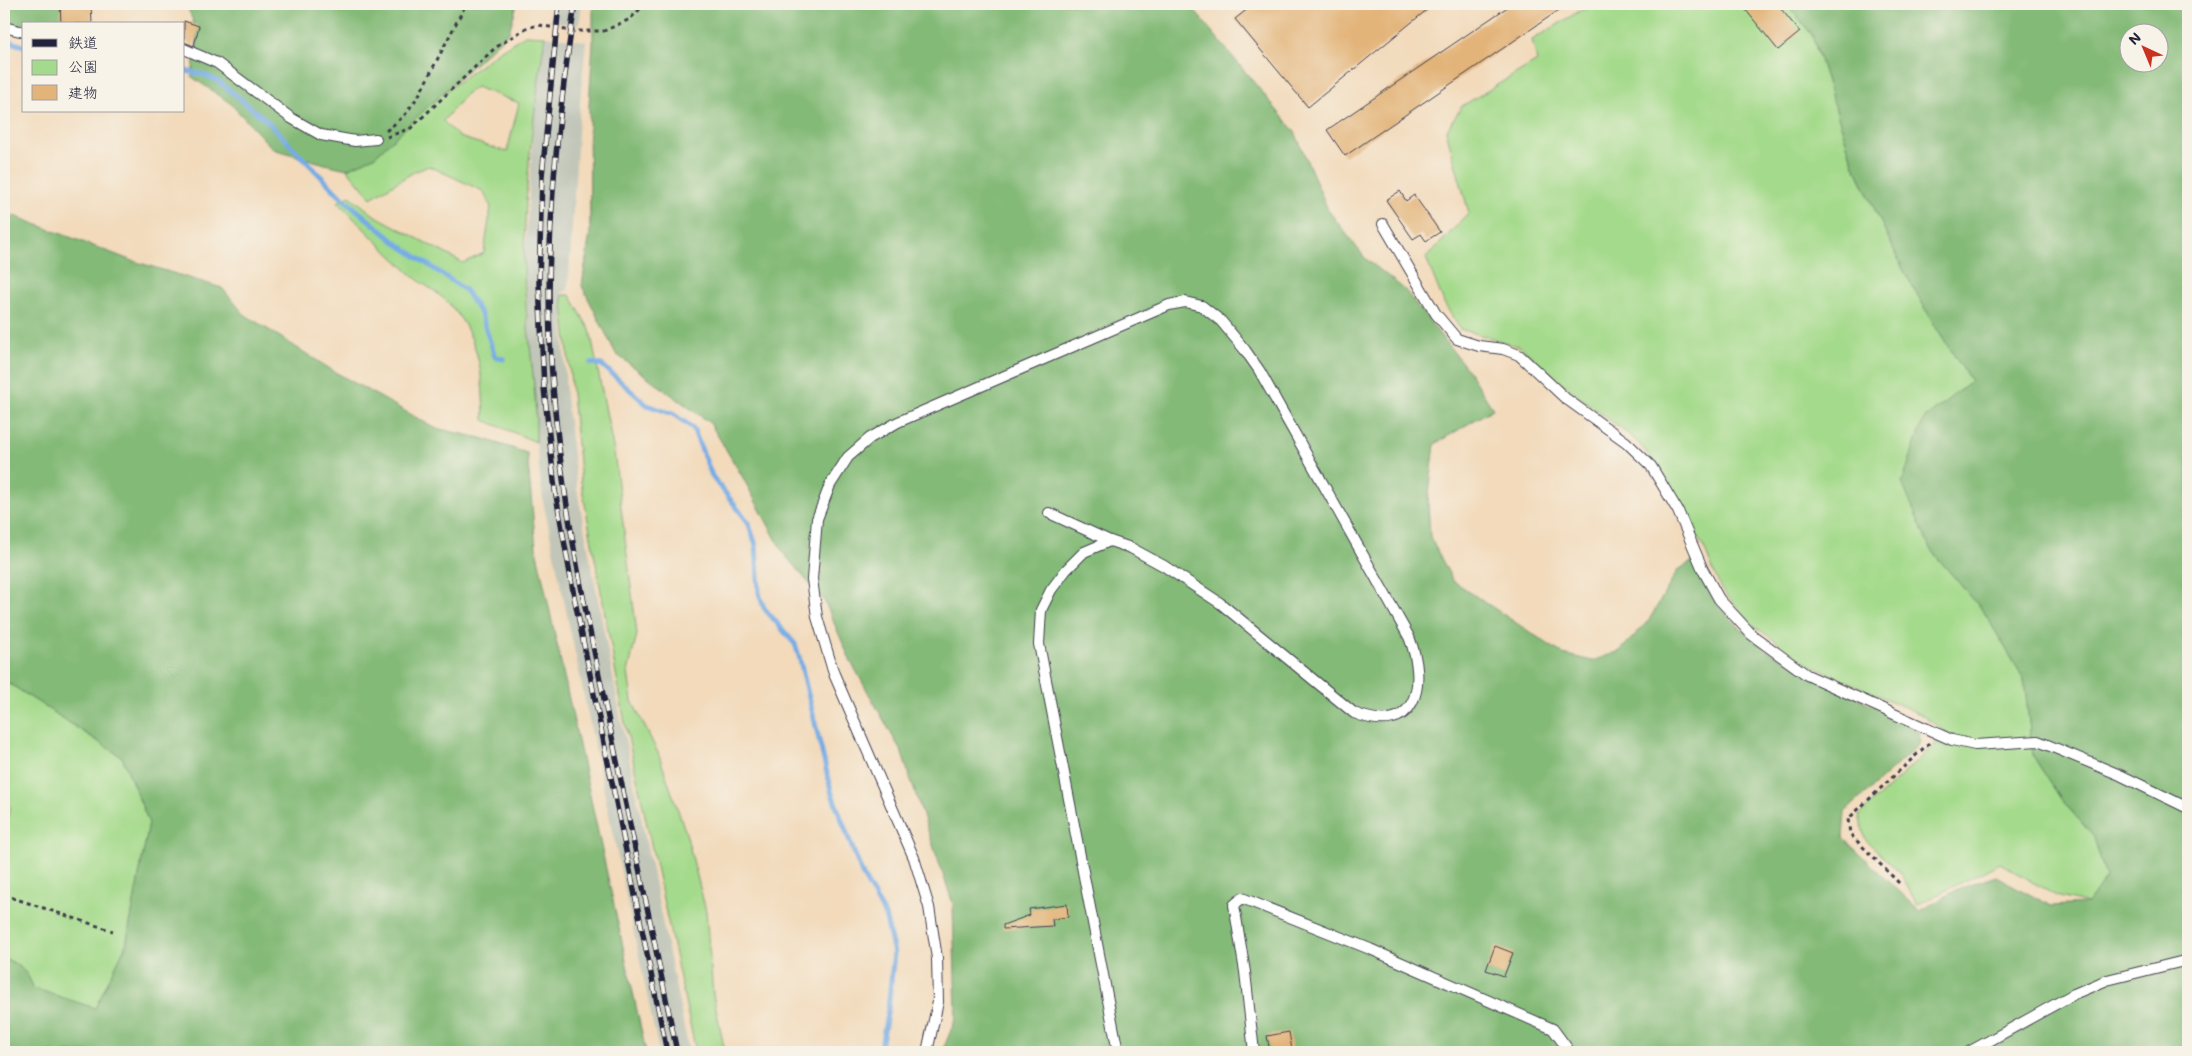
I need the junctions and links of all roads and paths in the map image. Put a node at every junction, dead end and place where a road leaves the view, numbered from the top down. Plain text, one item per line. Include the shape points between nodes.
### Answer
1 (466, 4) edge
2 (644, 4) edge
3 (4, 27) edge
4 (22, 32) edge
5 (185, 49) edge
6 (376, 138) junction
7 (1383, 224) dead end
8 (1049, 513) dead end
9 (1110, 541) junction
10 (1938, 734) junction
11 (2188, 808) edge
12 (1899, 882) dead end
13 (4, 895) edge
14 (113, 930) dead end
15 (2188, 960) edge
16 (927, 1052) edge
17 (1118, 1052) edge
18 (1254, 1052) edge
19 (1570, 1052) edge
20 (1968, 1052) edge

1 - 6 path via 419,95 404,116
2 - 6 path via 630,19 604,30 526,28 495,48 411,128 393,136
3 - 4 lane
5 - 6 lane via 217,63 291,118 321,136 355,141
7 - 10 lane via 1436,314 1457,339 1518,355 1565,398 1626,442 1651,466 1678,511 1719,600 1752,635 1807,675
8 - 9 lane
9 - 16 lane via 1164,566 1220,603 1354,713 1394,719 1405,712 1415,699 1418,665 1409,637 1259,370 1221,320 1202,306 1185,302 1169,305 898,422 870,438 848,457 830,485 817,520 812,579 817,617 834,674 914,858 929,907 937,958 938,1002
9 - 17 lane via 1084,552 1051,590 1042,610 1039,644
10 - 11 lane via 1975,745 2038,742 2120,775
10 - 12 path via 1848,820 1850,834
13 - 14 path
15 - 20 lane via 2107,980 2074,994
18 - 19 lane via 1234,905 1242,898 1553,1029

